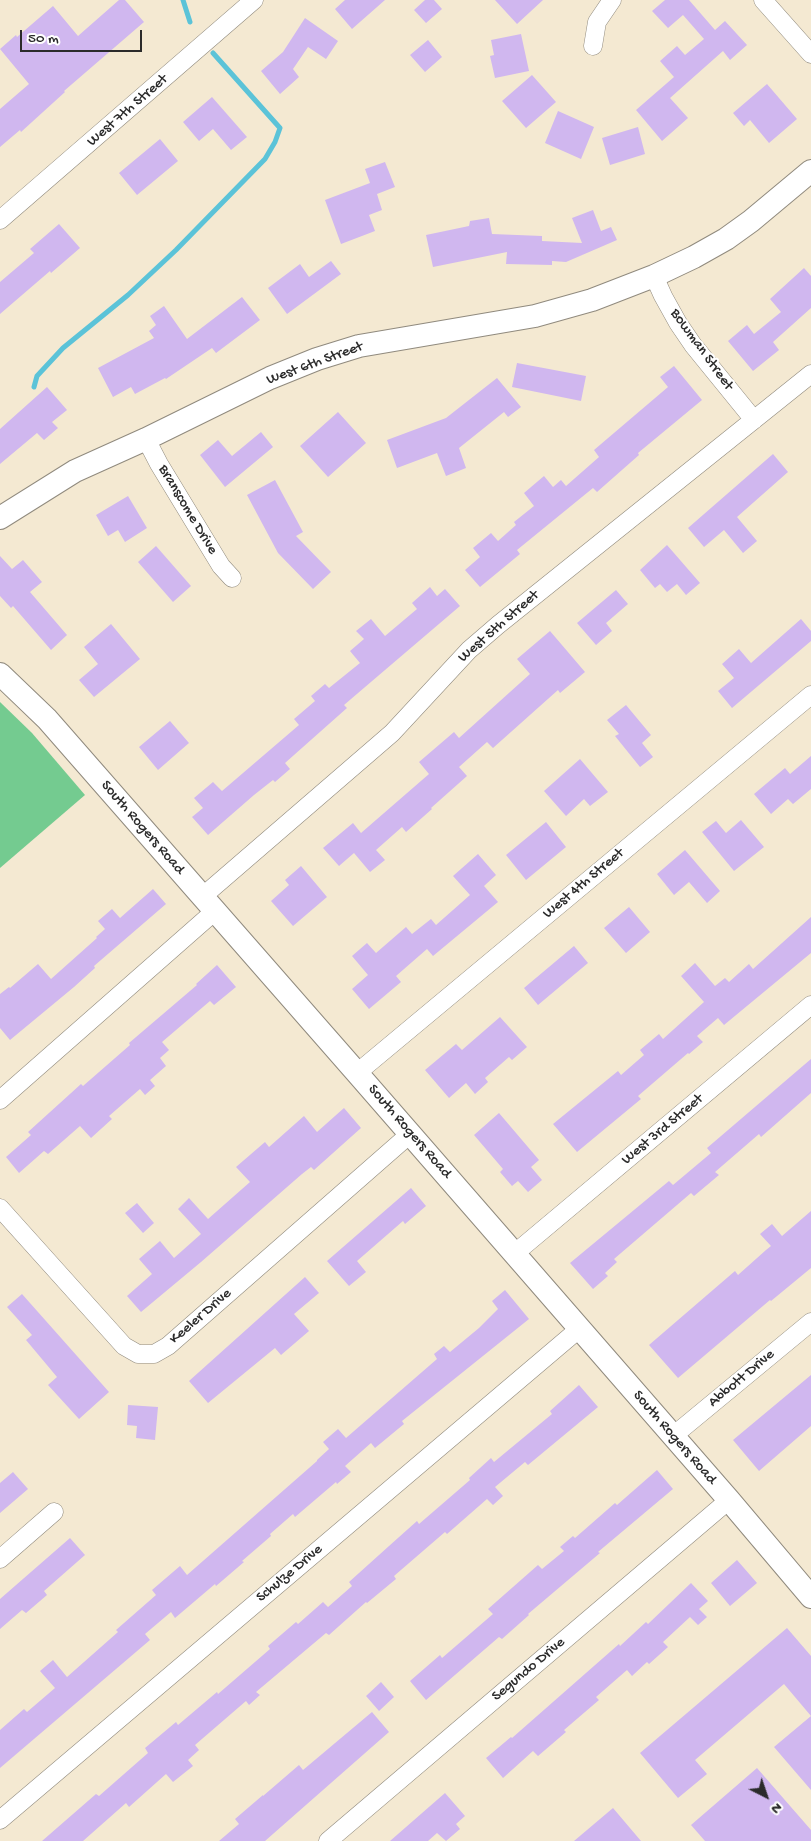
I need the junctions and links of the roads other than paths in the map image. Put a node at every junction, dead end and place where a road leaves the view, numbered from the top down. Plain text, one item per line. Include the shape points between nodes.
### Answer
1 (254, 0) edge
2 (612, 0) edge
3 (763, 0) edge
4 (593, 46) dead end
5 (811, 54) edge
6 (811, 171) edge
7 (0, 220) edge
8 (654, 276) junction
9 (811, 374) edge
10 (754, 420) junction
11 (146, 439) junction
12 (0, 518) edge
13 (232, 578) dead end
14 (0, 674) edge
15 (811, 695) edge
16 (208, 904) junction
17 (811, 1005) edge
18 (357, 1073) junction
19 (0, 1100) edge
20 (410, 1134) junction
21 (0, 1208) edge
22 (514, 1254) junction
23 (811, 1322) edge
24 (579, 1329) junction
25 (673, 1436) junction
26 (729, 1500) junction
27 (54, 1512) dead end
28 (0, 1559) edge
29 (811, 1597) edge
30 (0, 1820) edge
31 (328, 1841) edge

1 - 7 street, West 7th Street
2 - 4 street via 597,22
3 - 5 street
6 - 8 street via 732,234
8 - 10 street, Bowman Street via 693,345
8 - 11 street, West 6th Street via 592,300 535,316 350,349 270,378
9 - 10 street, West 5th Street
10 - 16 street, West 5th Street via 469,650 392,733
11 - 12 street, West 6th Street via 75,471
11 - 13 street, Branscome Drive via 221,566
14 - 16 street, South Rogers Road via 47,719
15 - 18 street, West 4th Street
16 - 18 street, South Rogers Road
16 - 19 street
17 - 22 street, West 3rd Street
18 - 20 street, South Rogers Road
20 - 21 street, Keeler Drive via 168,1346 154,1354 138,1354 124,1346
20 - 22 street, South Rogers Road
22 - 24 street, South Rogers Road
23 - 25 street, Abbott Drive
24 - 25 street, South Rogers Road
24 - 30 street, Schulze Drive
25 - 26 street, South Rogers Road
26 - 29 street, South Rogers Road
26 - 31 street, Segundo Drive
27 - 28 street

